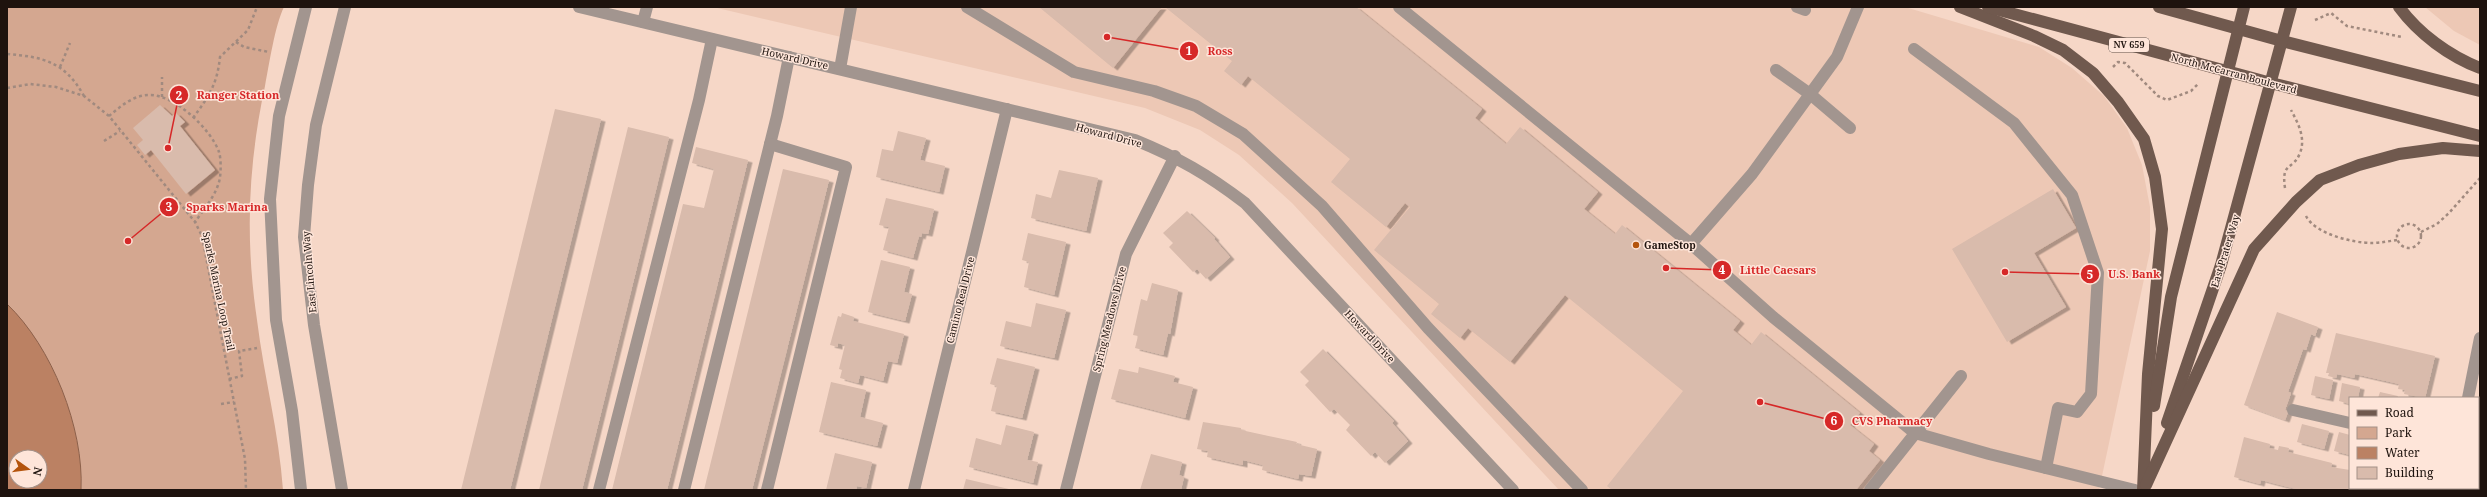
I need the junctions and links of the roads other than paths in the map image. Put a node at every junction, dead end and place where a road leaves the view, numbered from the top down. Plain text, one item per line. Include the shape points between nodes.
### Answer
1 (306, 7) edge
2 (344, 7) edge
3 (579, 7) edge
4 (647, 7) edge
5 (851, 7) edge
6 (967, 7) edge
7 (1399, 7) edge
8 (1858, 7) edge
9 (1960, 7) edge
10 (1988, 7) edge
11 (2159, 7) edge
12 (2244, 7) edge
13 (2291, 7) edge
14 (2398, 7) edge
15 (643, 22) junction
16 (2238, 29) junction
17 (712, 39) junction
18 (2282, 41) junction
19 (1914, 49) dead end
20 (788, 57) junction
21 (2480, 68) edge
22 (840, 69) junction
23 (1776, 70) dead end
24 (2228, 72) junction
25 (2270, 83) junction
26 (2480, 91) edge
27 (1810, 94) junction
28 (1007, 109) junction
29 (1850, 128) dead end
30 (2480, 136) edge
31 (770, 144) junction
32 (2480, 151) edge
33 (1174, 156) junction
34 (1691, 244) junction
35 (2480, 338) edge
36 (1961, 376) dead end
37 (2468, 397) edge
38 (2293, 410) dead end
39 (2349, 423) edge
40 (1915, 433) junction
41 (2046, 468) junction
42 (301, 490) edge
43 (342, 490) edge
44 (599, 490) edge
45 (684, 490) edge
46 (767, 490) edge
47 (914, 490) edge
48 (1066, 490) edge
49 (1513, 490) edge
50 (1582, 490) edge
51 (1870, 490) edge
52 (2135, 490) edge
53 (2143, 490) edge

1 - 42 street via 279,116 270,199 276,320 292,411
2 - 43 street, East Lincoln Way via 316,125 304,237 314,325
3 - 15 street, Howard Drive
4 - 15 street
5 - 22 street
6 - 50 street via 1074,72 1154,92 1196,106 1243,134 1322,206 1428,328
7 - 34 street
8 - 27 street via 1837,57
9 - 53 main road via 2063,50 2093,73 2118,102 2144,139 2155,176 2162,229 2148,374
10 - 24 main road, North McCarran Boulevard / NV 659
11 - 16 main road
12 - 16 main road
13 - 18 main road, East Prater Way
14 - 21 main road via 2411,23 2434,42 2461,61
15 - 17 street, Howard Drive
16 - 18 main road
16 - 24 main road
17 - 20 street, Howard Drive
17 - 44 street via 699,100
18 - 25 main road, East Prater Way
18 - 26 main road
19 - 41 street via 2014,122 2072,195 2098,273 2091,394 2077,412 2058,408
20 - 22 street, Howard Drive
20 - 31 street
22 - 28 street, Howard Drive
23 - 27 street
24 - 25 main road, North McCarran Boulevard / NV 659
24 - 53 main road via 2171,297 2161,350
25 - 30 main road, North McCarran Boulevard / NV 659
25 - 53 main road, East Prater Way via 2221,265
27 - 29 street
27 - 34 street via 1752,174
28 - 33 street, Howard Drive via 1134,140
28 - 47 street, Camino Real Drive
31 - 45 street
31 - 46 street via 846,167
32 - 53 main road via 2443,148 2399,154 2359,164 2320,180 2290,208 2254,250
33 - 48 street, Spring Meadows Drive via 1126,254
33 - 49 street, Howard Drive via 1209,176 1250,208
34 - 40 street via 1773,317
35 - 37 street
36 - 40 street
38 - 39 street
40 - 41 street
40 - 51 street
41 - 52 street

